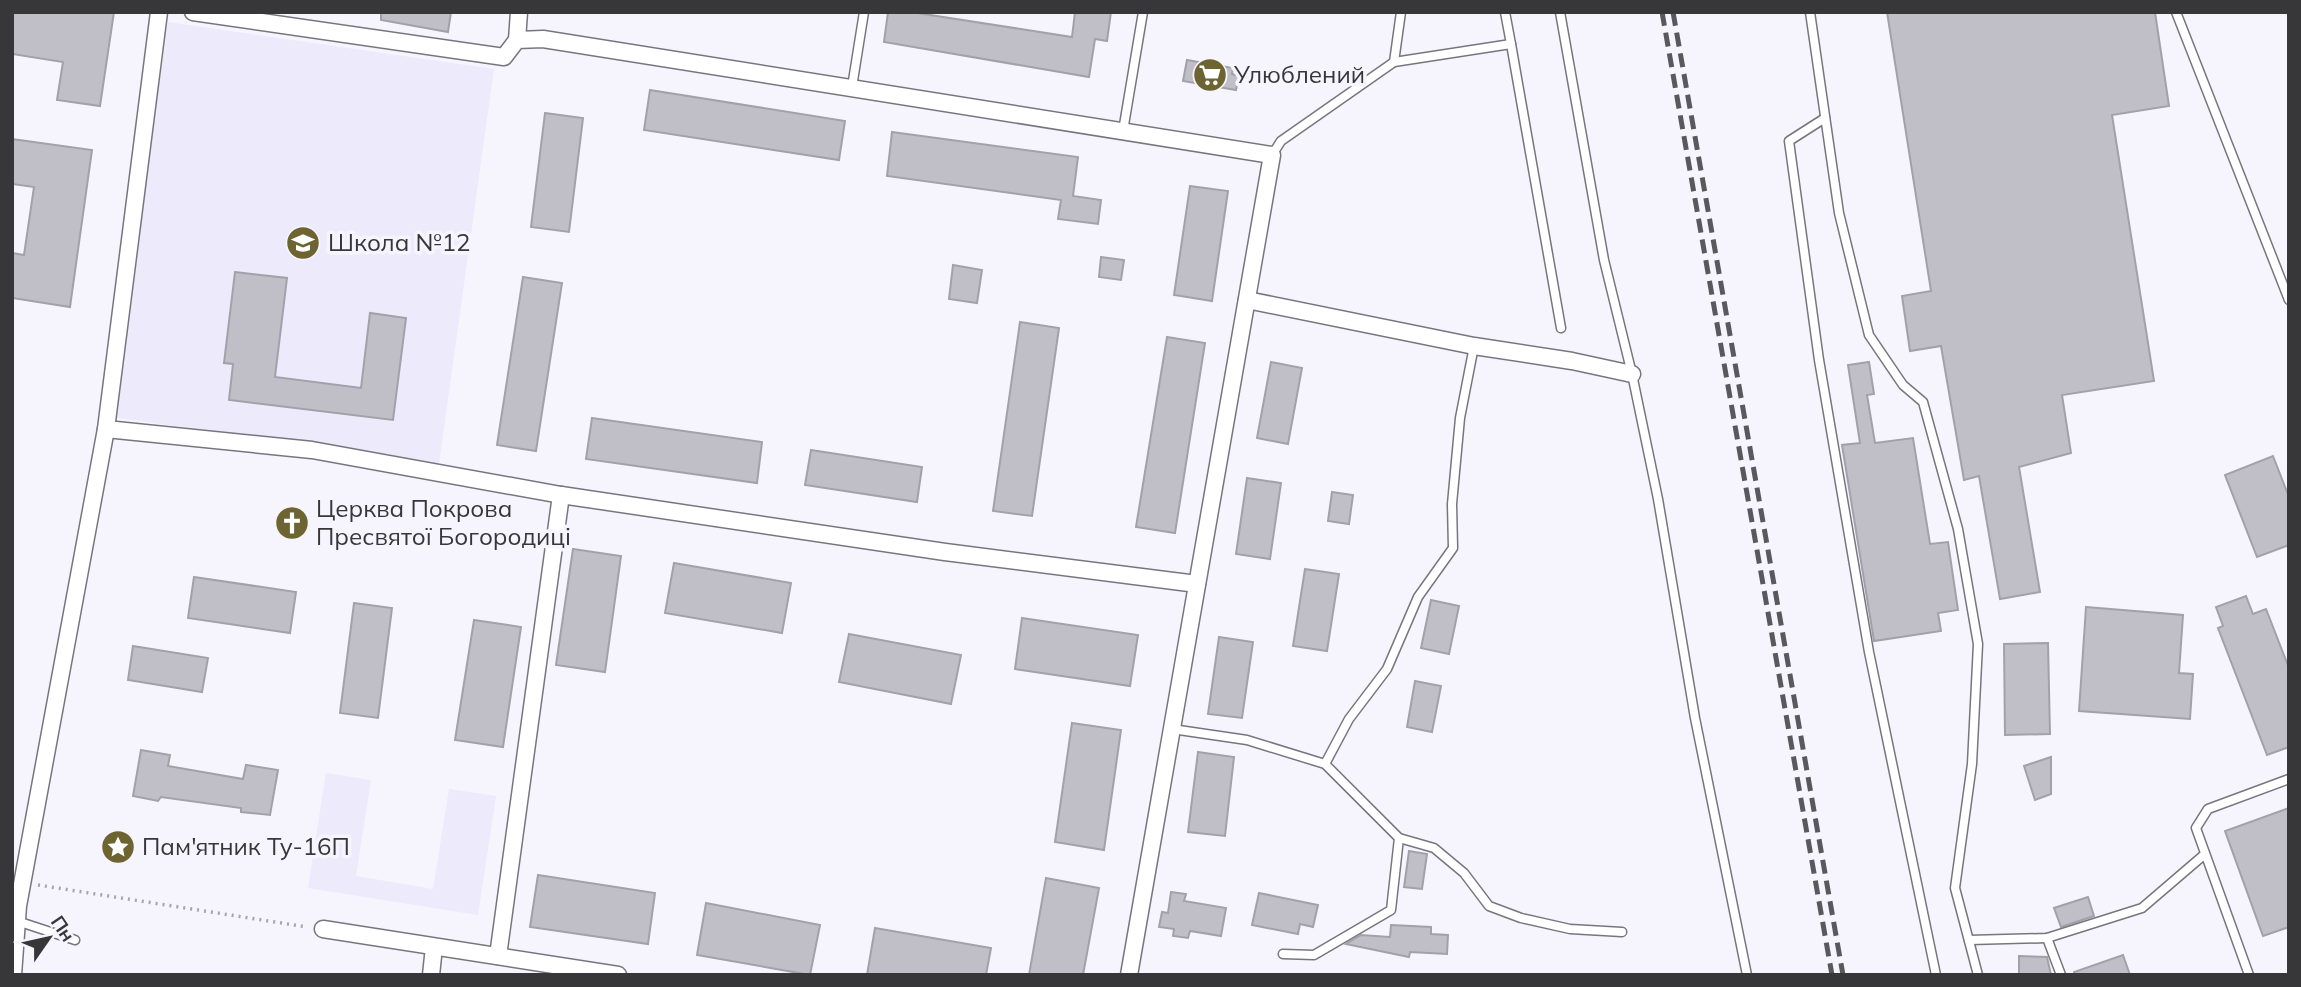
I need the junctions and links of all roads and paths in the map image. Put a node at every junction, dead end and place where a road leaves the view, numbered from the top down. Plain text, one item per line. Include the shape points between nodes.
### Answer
1 (159, 12) edge
2 (192, 12) edge
3 (519, 12) edge
4 (864, 12) edge
5 (1143, 12) edge
6 (1401, 12) edge
7 (1505, 12) edge
8 (1560, 12) edge
9 (1810, 12) edge
10 (2175, 12) edge
11 (517, 40) junction
12 (1511, 44) junction
13 (1394, 62) junction
14 (852, 87) junction
15 (1825, 118) junction
16 (1123, 131) junction
17 (1272, 155) junction
18 (1247, 300) junction
19 (2289, 300) edge
20 (1561, 328) dead end
21 (1474, 346) junction
22 (1632, 374) junction
23 (106, 429) junction
24 (561, 495) junction
25 (1198, 584) junction
26 (1172, 729) junction
27 (1325, 764) junction
28 (2289, 779) edge
29 (1399, 838) junction
30 (2205, 854) junction
31 (17, 882) edge
32 (17, 921) junction
33 (323, 929) joint
34 (1622, 932) dead end
35 (2047, 938) junction
36 (75, 940) dead end
37 (1969, 940) junction
38 (434, 947) junction
39 (1283, 954) dead end
40 (498, 956) junction
41 (13, 975) edge
42 (431, 975) edge
43 (618, 975) edge
44 (1129, 975) edge
45 (1747, 975) edge
46 (1936, 975) edge
47 (1978, 975) edge
48 (2061, 975) edge
49 (2249, 975) edge

1 - 23 street
2 - 11 street via 504,57
3 - 11 street
4 - 14 lane
5 - 16 lane
6 - 13 lane
7 - 12 lane
8 - 22 lane via 1604,260
9 - 15 lane
10 - 19 lane
11 - 14 street via 543,39
12 - 13 lane
12 - 20 lane
13 - 17 lane via 1281,141
14 - 16 street
15 - 37 lane via 1839,213 1869,335 1903,385 1923,401 1958,528 1978,644 1972,764 1955,888
15 - 46 lane via 1789,141 1819,360 1870,652
16 - 17 street
17 - 18 street
18 - 21 street
18 - 25 street
21 - 22 street
21 - 27 lane via 1460,418 1452,548 1418,597 1387,668 1349,719
22 - 45 lane
23 - 24 street via 312,450
23 - 31 street
24 - 25 street
24 - 40 street
25 - 26 street
26 - 27 lane via 1247,740
26 - 44 street
27 - 29 lane
28 - 30 lane via 2208,809 2196,828
29 - 34 lane via 1434,848 1464,873 1489,906 1570,929
29 - 39 lane via 1391,910 1314,955
30 - 35 lane via 2141,908
30 - 49 lane
31 - 32 street
31 - 33 path
32 - 36 lane
32 - 41 street
33 - 38 street
35 - 37 lane
35 - 48 lane
37 - 47 lane
38 - 40 street
38 - 42 street
40 - 43 street

